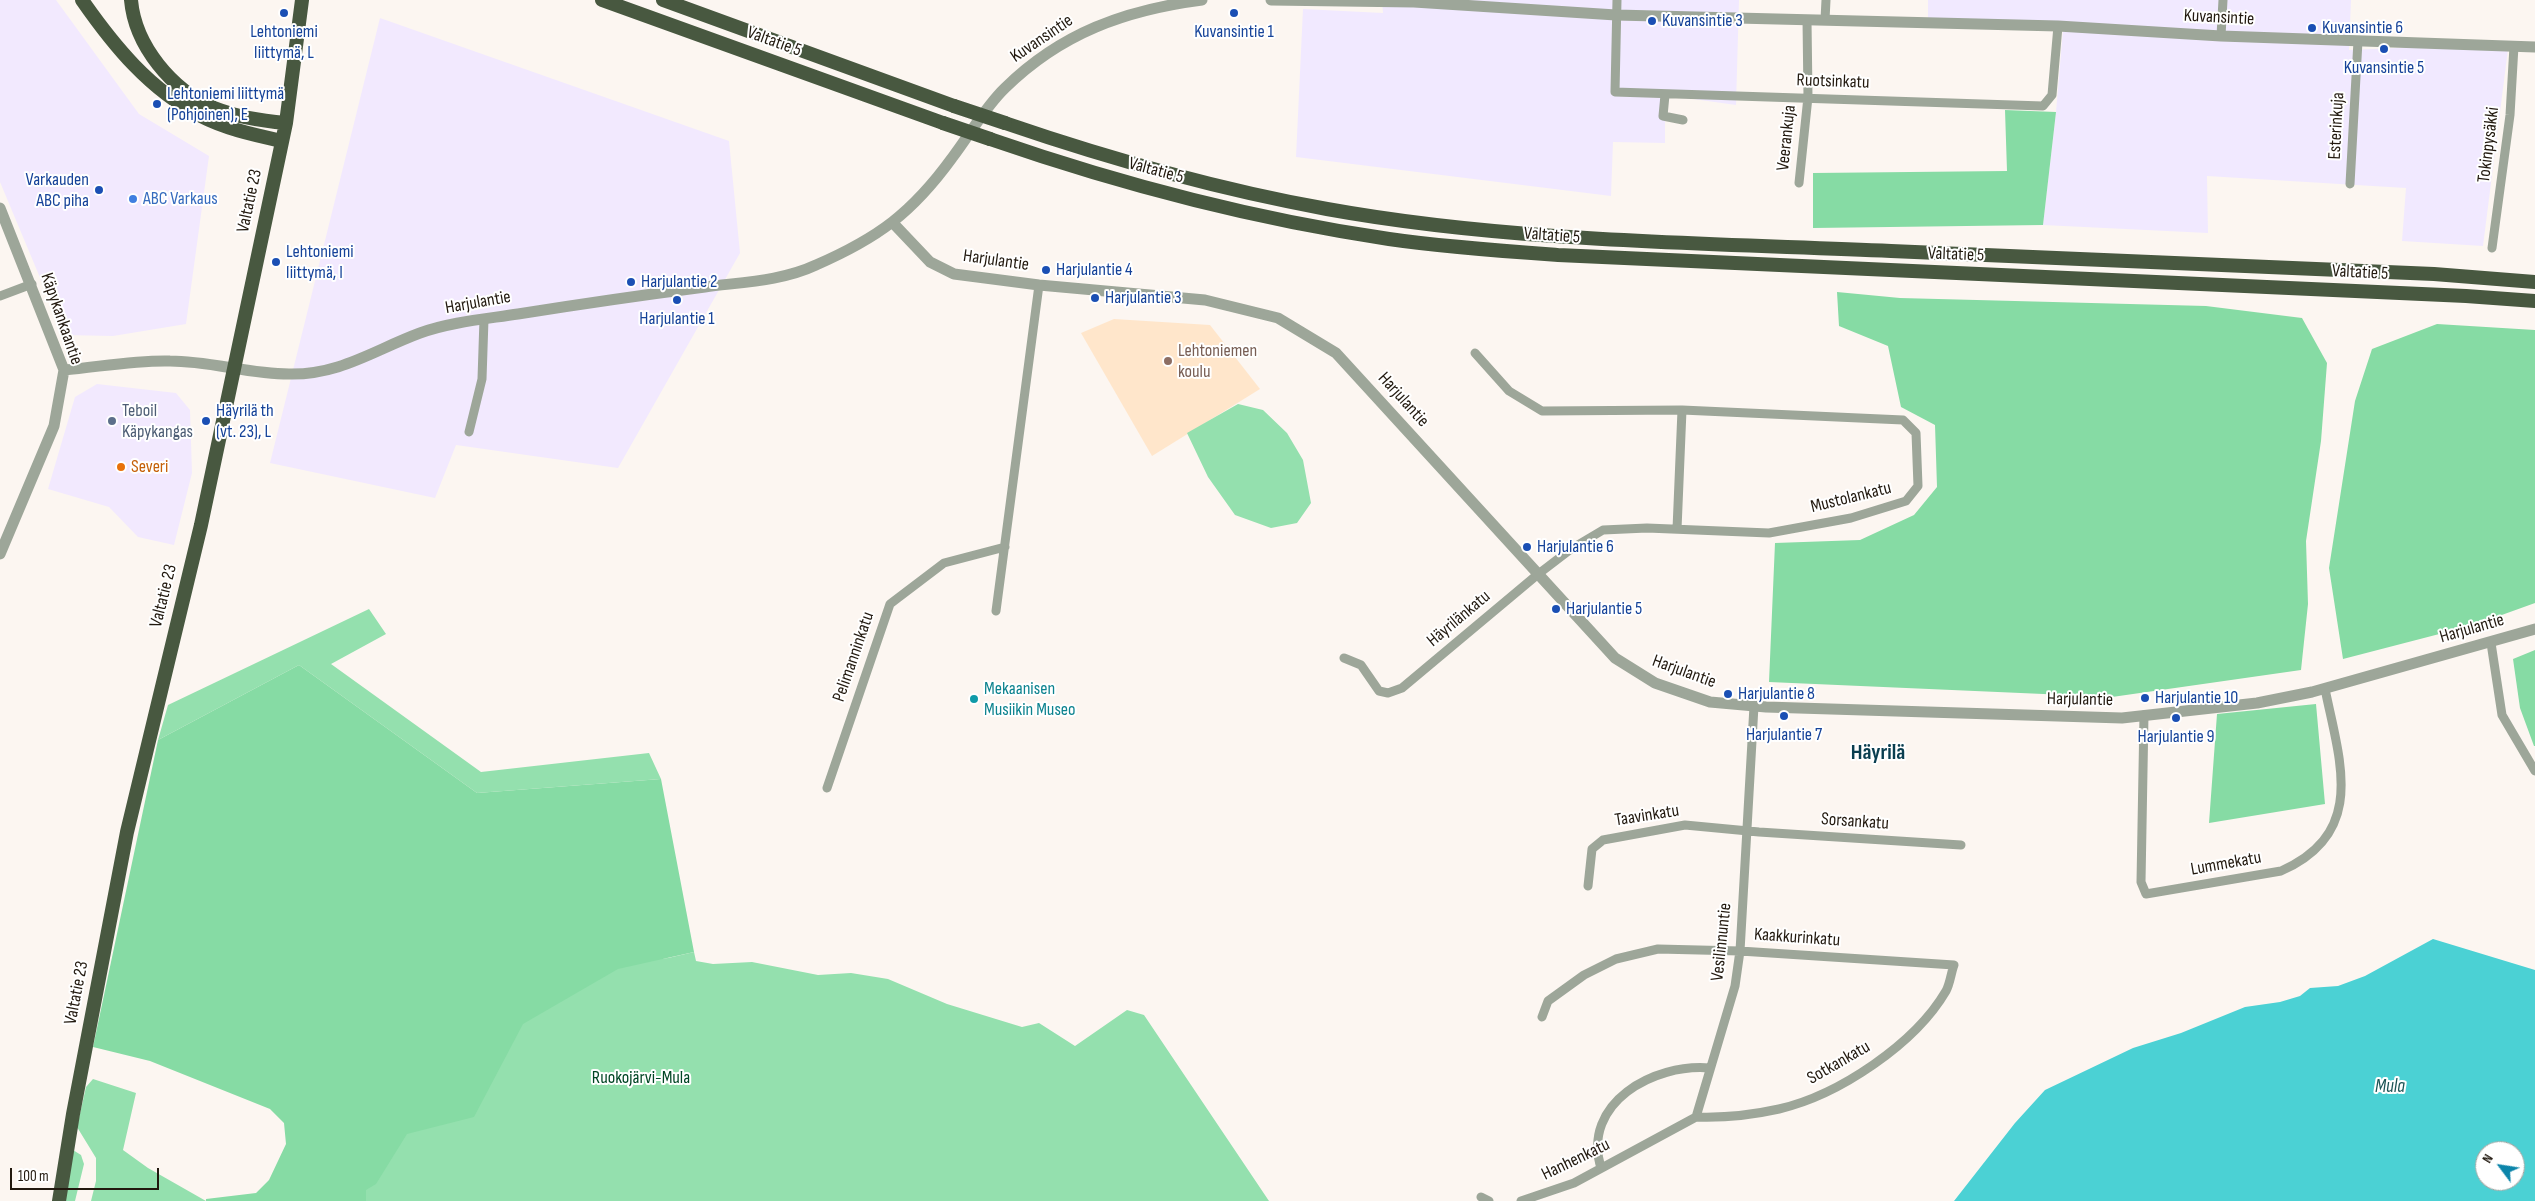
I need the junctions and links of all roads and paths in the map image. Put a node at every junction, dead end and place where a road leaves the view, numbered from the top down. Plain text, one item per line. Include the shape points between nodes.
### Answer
1 (82, 0) edge
2 (130, 0) edge
3 (302, 0) edge
4 (602, 0) edge
5 (663, 0) edge
6 (689, 0) edge
7 (1202, 0) edge
8 (1271, 0) edge
9 (1617, 0) edge
10 (1826, 0) edge
11 (2223, 0) edge
12 (1616, 15) junction
13 (1807, 20) junction
14 (1825, 20) junction
15 (2058, 26) junction
16 (750, 32) junction
17 (2221, 36) junction
18 (2358, 41) junction
19 (2514, 46) junction
20 (2535, 47) edge
21 (1665, 95) junction
22 (1808, 97) junction
23 (1683, 120) dead end
24 (286, 124) junction
25 (282, 141) junction
26 (944, 171) joint
27 (1799, 183) dead end
28 (2350, 184) dead end
29 (0, 208) edge
30 (892, 224) junction
31 (2492, 248) dead end
32 (2535, 282) edge
33 (32, 284) junction
34 (1039, 285) junction
35 (0, 296) edge
36 (2535, 301) edge
37 (484, 319) junction
38 (1475, 352) dead end
39 (234, 369) junction
40 (64, 370) junction
41 (1682, 410) junction
42 (469, 432) dead end
43 (1677, 529) junction
44 (1006, 547) junction
45 (0, 554) edge
46 (1537, 575) junction
47 (996, 611) dead end
48 (2535, 629) edge
49 (2491, 643) junction
50 (1344, 658) dead end
51 (2325, 689) junction
52 (1754, 706) junction
53 (2144, 715) junction
54 (2535, 771) edge
55 (826, 788) dead end
56 (1747, 831) junction
57 (1961, 845) dead end
58 (1588, 886) dead end
59 (1740, 951) junction
60 (1954, 965) joint
61 (1542, 1017) dead end
62 (1710, 1068) junction
63 (1696, 1117) junction
64 (1601, 1168) junction
65 (58, 1201) edge
66 (1521, 1201) edge

1 - 25 highway via 121,52 164,93 202,117
2 - 24 highway via 144,45 180,85 214,108
3 - 24 highway, Valtatie 23
4 - 36 highway, Valtatie 5, bridge via 1057,162 1189,199 1322,227 1459,247 1617,258
5 - 16 highway, Valtatie 5
6 - 16 highway
7 - 26 street, Kuvansintie via 1124,14 1082,32 1044,55 1003,89
8 - 12 street, Kuvansintie via 1414,2
9 - 12 street
10 - 14 street
11 - 17 street
12 - 13 street, Kuvansintie
12 - 21 street, Ruotsinkatu via 1615,92
13 - 14 street, Kuvansintie
13 - 22 street, Veerankuja
14 - 15 street, Kuvansintie
15 - 17 street, Kuvansintie
15 - 22 street, Ruotsinkatu via 2052,95 2043,106
16 - 32 highway, Valtatie 5, bridge via 954,106 1133,164 1261,196 1329,209 1490,231 1720,244 2434,274
17 - 18 street, Kuvansintie
18 - 19 street, Kuvansintie
18 - 28 street, Esterinkuja
19 - 20 street, Kuvansintie
19 - 31 street, Tokinpysäkki via 2510,115
21 - 22 street, Ruotsinkatu
21 - 23 street via 1663,116
22 - 27 street, Veerankuja
24 - 25 highway, Valtatie 23
25 - 39 highway, Valtatie 23
26 - 30 street, Harjulantie via 914,206
29 - 33 street, Käpykankaantie
30 - 34 street, Harjulantie via 930,262 954,274
30 - 37 street, Harjulantie via 811,268 772,278
33 - 35 street
33 - 40 street, Käpykankaantie
34 - 44 street
34 - 46 street, Harjulantie via 1206,300 1278,318 1336,352
37 - 39 street, Harjulantie via 422,332 342,368 290,374
37 - 42 street via 485,361
38 - 41 street, Mustolankatu via 1509,391 1542,411
39 - 40 street, Harjulantie via 169,361
39 - 65 highway, Valtatie 23 via 127,832
40 - 45 street, Käpykankaantie via 54,426
41 - 43 street
41 - 43 street, Mustolankatu via 1903,420 1916,432 1918,486 1906,501 1851,518 1788,530 1769,533
43 - 46 street, Mustolankatu via 1603,530
44 - 47 street
44 - 55 street, Pelimanninkatu via 944,563 890,604
46 - 50 street, Häyrilänkatu via 1402,688 1388,693 1379,691 1361,664
46 - 52 street, Harjulantie via 1615,658 1655,683 1710,702
48 - 49 street, Harjulantie
49 - 51 street, Harjulantie
49 - 54 street via 2502,715
51 - 53 street, Harjulantie via 2257,703
51 - 53 street, Lummekatu via 2337,746 2342,793 2333,828 2323,843 2297,864 2281,871 2146,894 2141,882
52 - 53 street, Harjulantie via 1980,715 2122,718
52 - 56 street, Vesilinnuntie
56 - 57 street, Sorsankatu
56 - 58 street, Taavinkatu via 1685,825 1603,840 1592,849
56 - 59 street, Vesilinnuntie
59 - 60 street, Kaakkurinkatu
59 - 61 street, Kaakkurinkatu via 1658,948 1616,959 1548,1001
59 - 62 street, Vesilinnuntie via 1735,986
60 - 63 street, Sotkankatu via 1947,989 1927,1018 1904,1041 1843,1084 1781,1109 1746,1115
62 - 63 street, Vesilinnuntie
62 - 64 street via 1691,1067 1658,1074 1622,1096 1608,1111 1598,1134 1596,1153
63 - 64 street, Hanhenkatu
64 - 66 street, Hanhenkatu via 1574,1183

